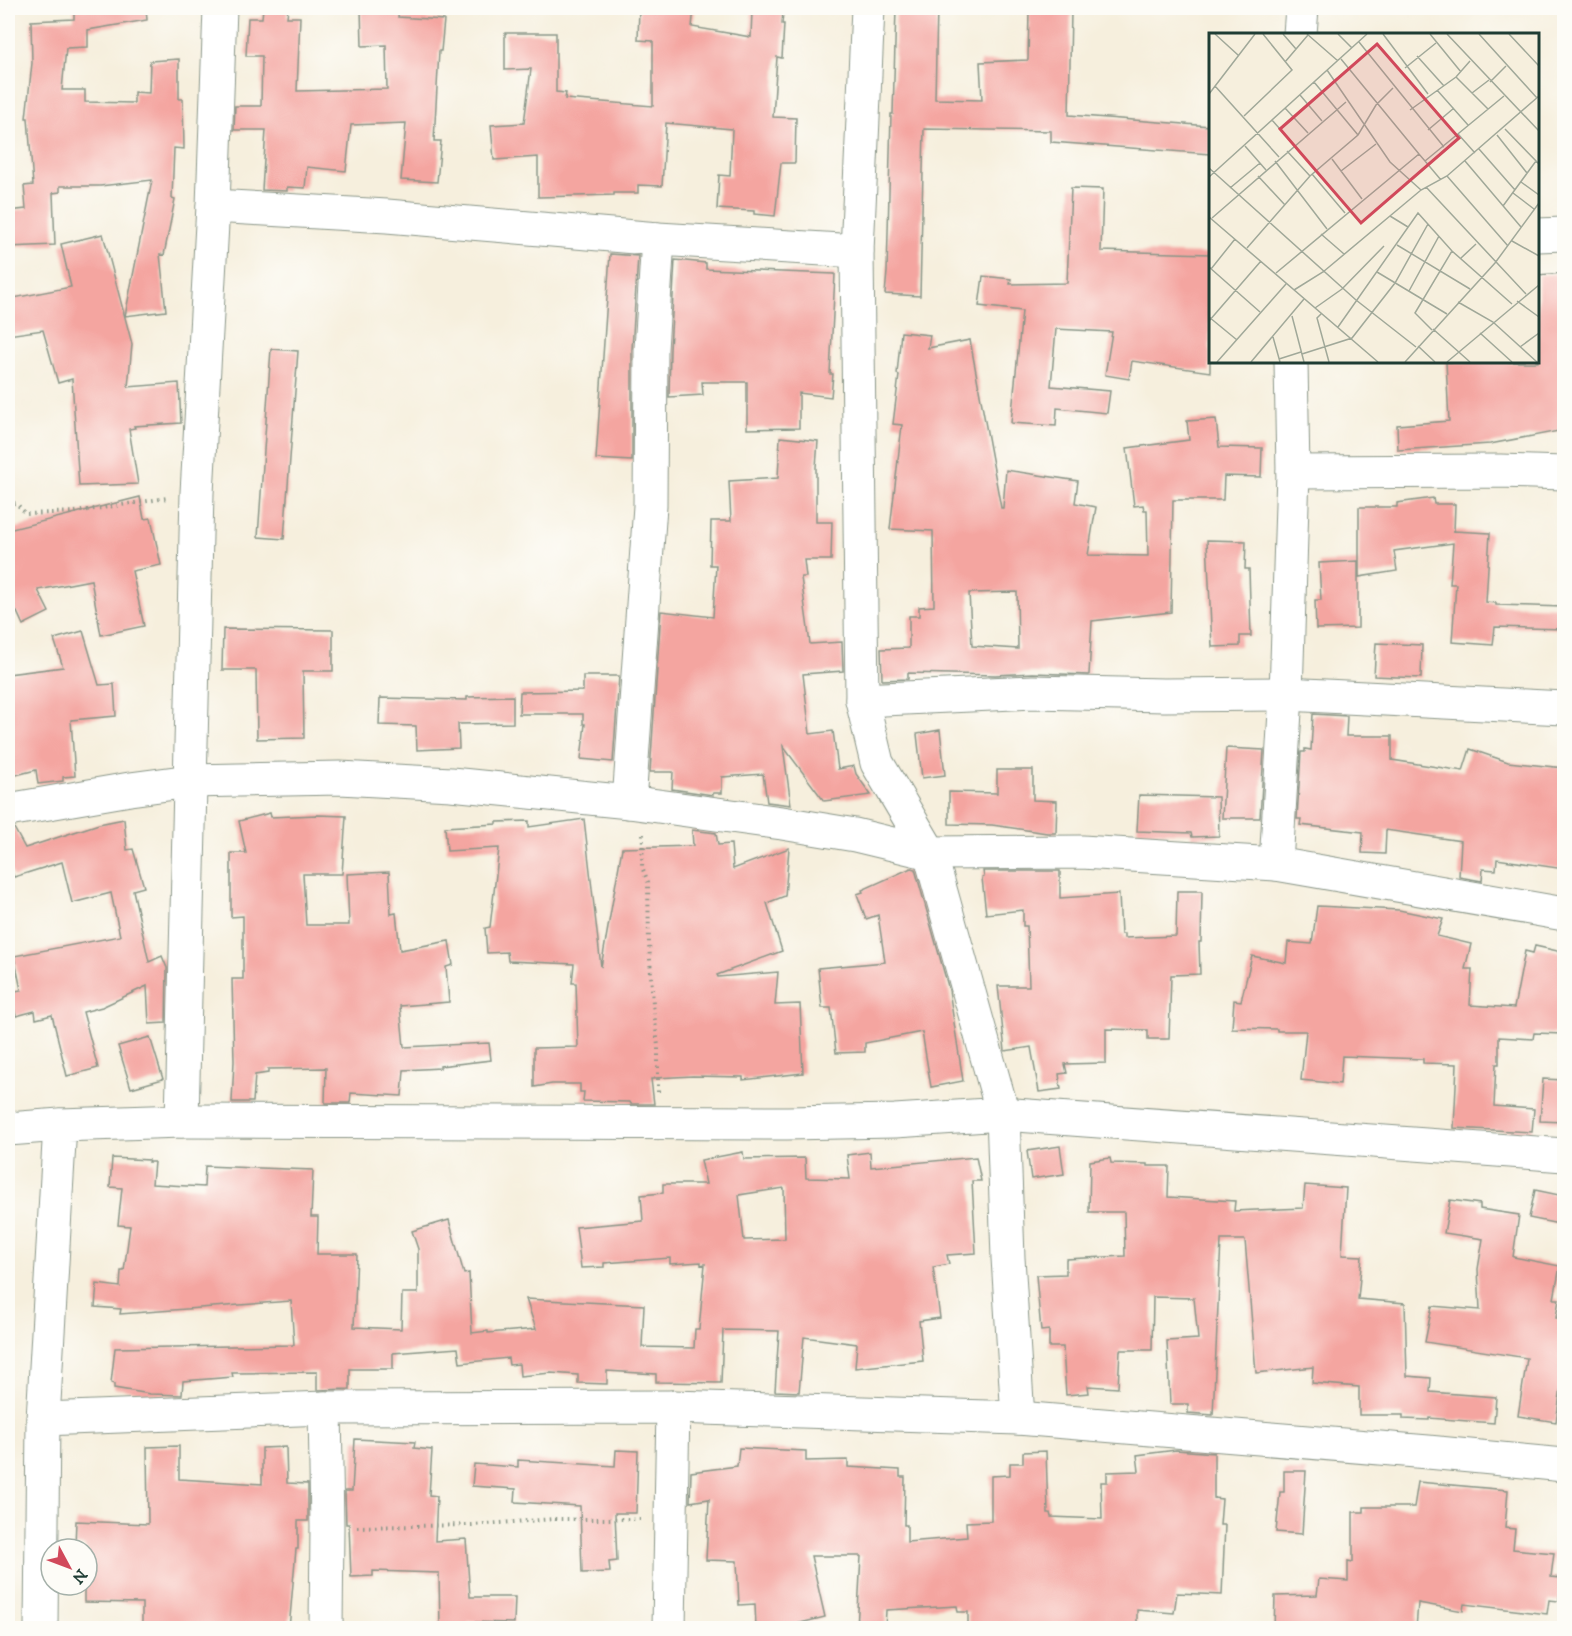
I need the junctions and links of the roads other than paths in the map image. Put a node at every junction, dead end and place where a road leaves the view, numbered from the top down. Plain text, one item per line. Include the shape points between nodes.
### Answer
1 (220, 8) edge
2 (868, 8) edge
3 (1302, 8) edge
4 (1300, 33) edge
5 (213, 206) junction
6 (1564, 234) edge
7 (1539, 235) edge
8 (658, 239) junction
9 (857, 251) junction
10 (1291, 363) edge
11 (1293, 472) junction
12 (1564, 473) edge
13 (1286, 694) junction
14 (862, 700) junction
15 (1564, 708) edge
16 (190, 781) junction
17 (637, 803) junction
18 (8, 810) edge
19 (930, 853) junction
20 (1276, 864) junction
21 (1564, 914) edge
22 (1004, 1114) junction
23 (182, 1121) junction
24 (60, 1125) junction
25 (8, 1129) edge
26 (1564, 1155) edge
27 (673, 1407) junction
28 (325, 1408) junction
29 (1017, 1418) junction
30 (43, 1419) junction
31 (1564, 1465) edge
32 (41, 1629) edge
33 (326, 1629) edge
34 (669, 1629) edge

1 - 5 street
2 - 9 street
3 - 4 street
5 - 8 street
5 - 16 street via 197,493
6 - 7 street
8 - 9 street
8 - 17 street
9 - 14 street
10 - 11 street
11 - 12 street
11 - 13 street
13 - 14 street via 1033,692
13 - 15 street
13 - 20 street
14 - 19 street via 877,763
16 - 17 street via 340,778 451,784
16 - 18 street
16 - 23 street
17 - 19 street via 855,835
19 - 20 street via 1082,852
19 - 22 street
20 - 21 street
22 - 23 street via 787,1123
22 - 26 street
22 - 29 street
23 - 24 street
24 - 25 street
24 - 30 street
27 - 28 street
27 - 29 street
27 - 34 street
28 - 30 street
28 - 33 street
29 - 31 street
30 - 32 street

